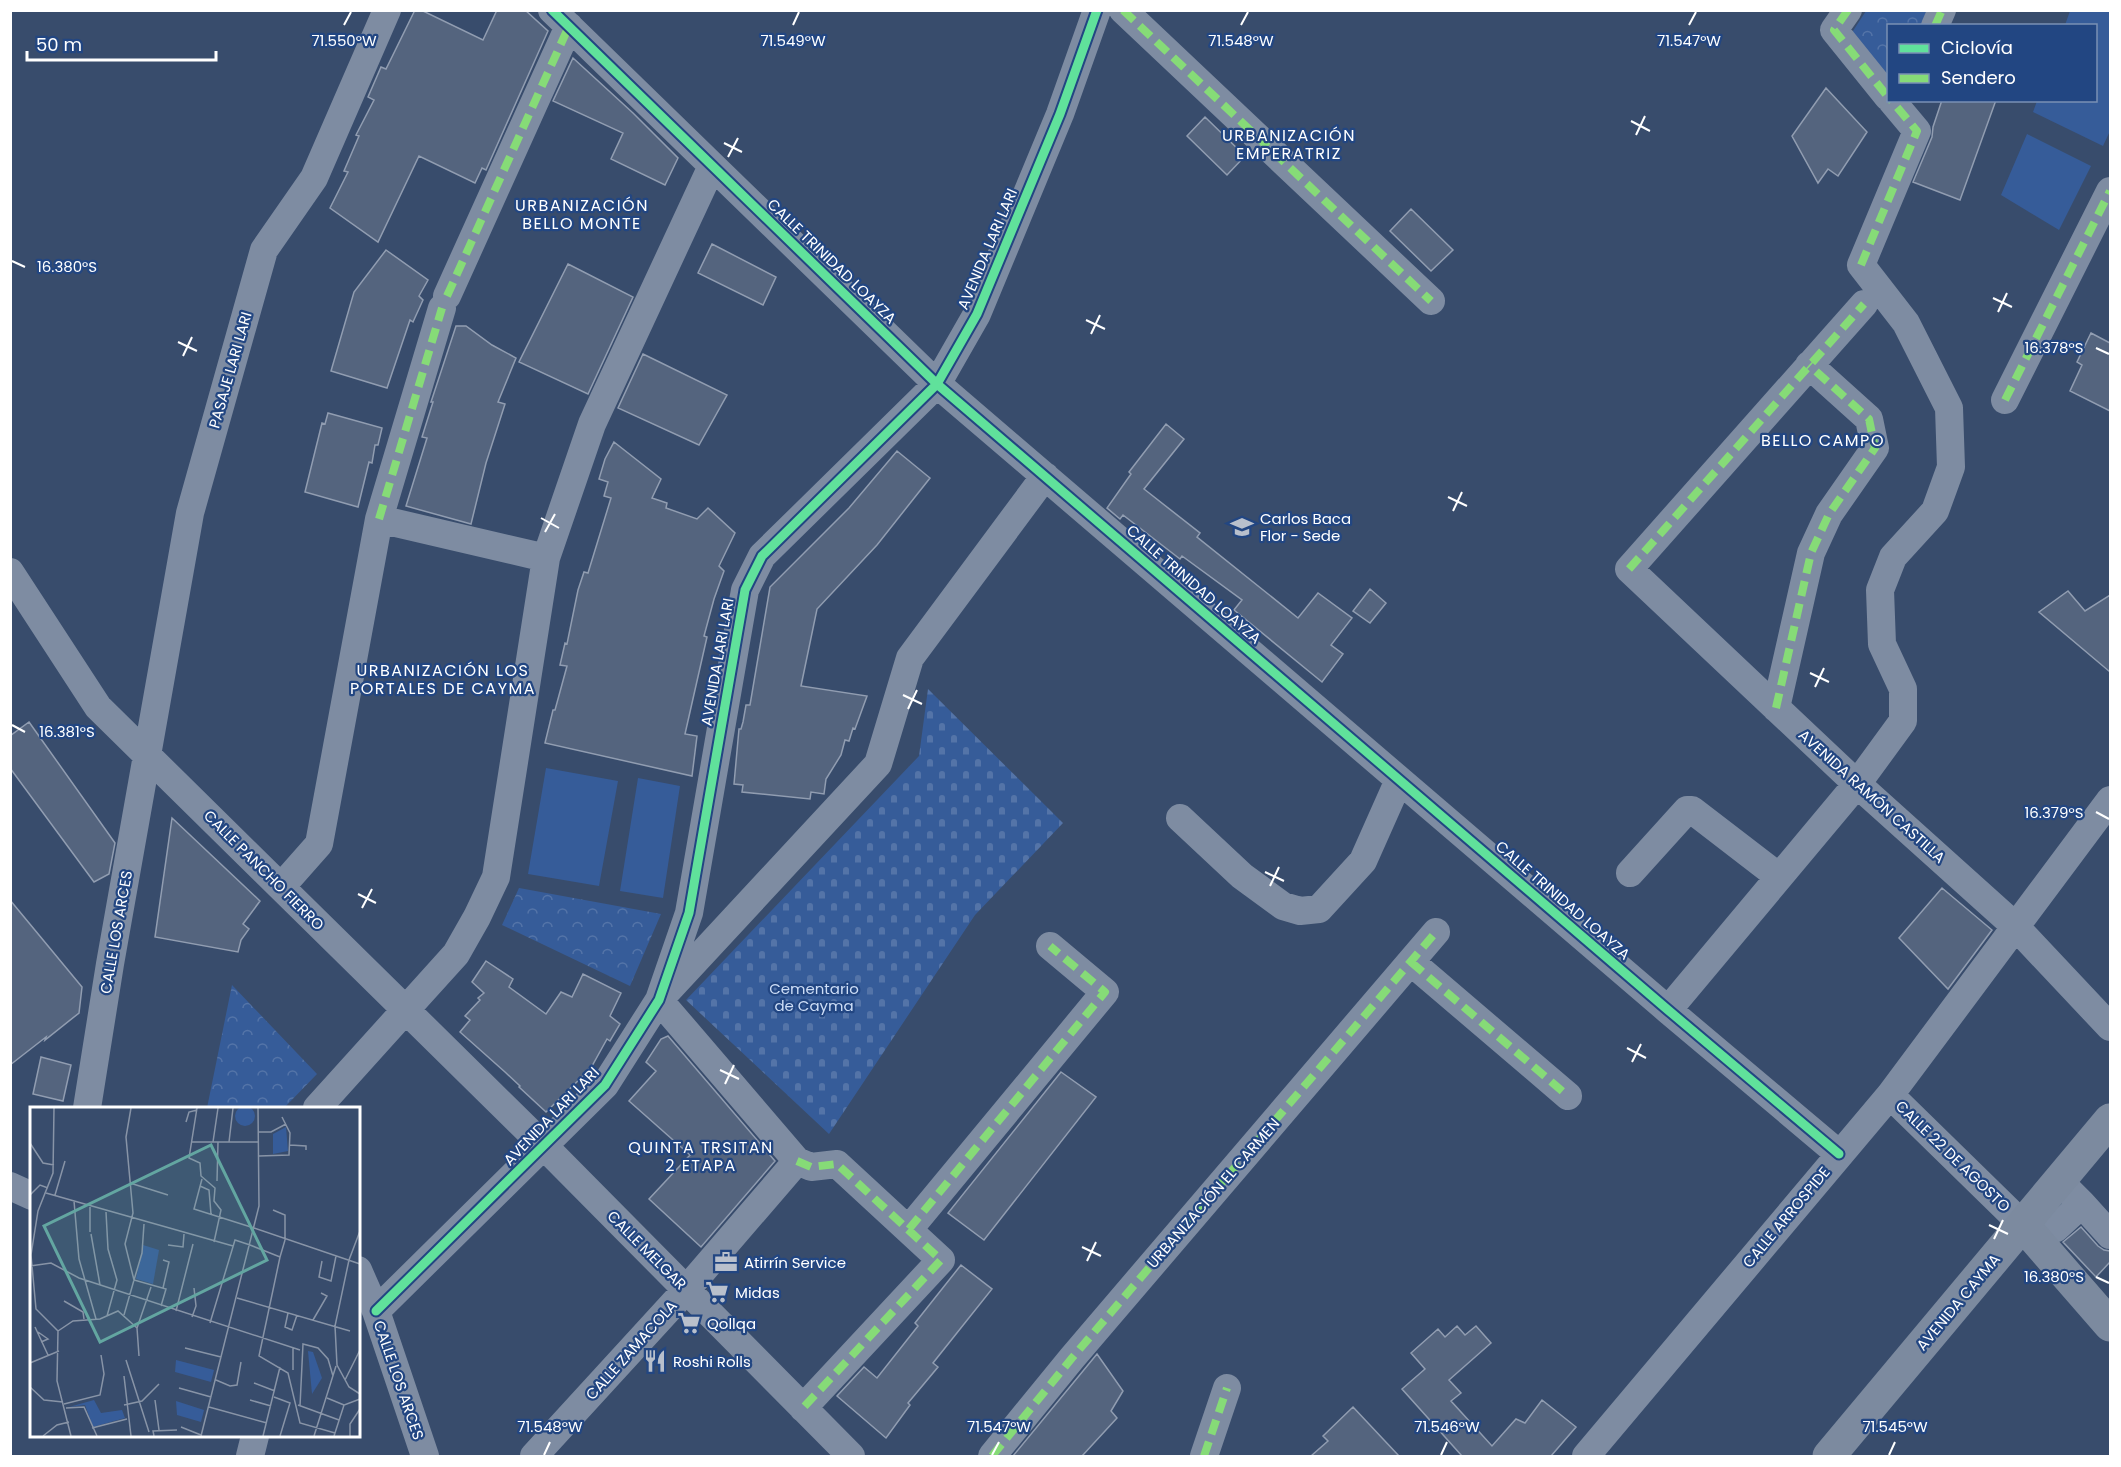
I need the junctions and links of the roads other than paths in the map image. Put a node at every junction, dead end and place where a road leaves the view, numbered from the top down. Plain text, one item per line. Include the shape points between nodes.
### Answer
1 (387, 10) edge
2 (1096, 10) edge
3 (1123, 10) edge
4 (1848, 10) edge
5 (1942, 10) edge
6 (560, 18) edge
7 (1936, 24) edge
8 (1887, 94) edge
9 (1894, 102) edge
10 (712, 166) junction
11 (2110, 191) edge
12 (1431, 301) dead end
13 (1864, 304) dead end
14 (1809, 365) junction
15 (937, 384) junction
16 (2005, 400) dead end
17 (1045, 476) junction
18 (379, 519) junction
19 (546, 558) junction
20 (10, 572) edge
21 (1776, 708) junction
22 (147, 755) junction
23 (1399, 780) junction
24 (1857, 784) junction
25 (2110, 800) edge
26 (1180, 818) dead end
27 (1630, 873) dead end
28 (1779, 877) junction
29 (281, 887) junction
30 (685, 926) junction
31 (2015, 926) junction
32 (1436, 933) dead end
33 (1050, 946) dead end
34 (706, 947) junction
35 (1411, 962) junction
36 (659, 1000) junction
37 (405, 1009) junction
38 (1668, 1010) junction
39 (2110, 1027) edge
40 (1890, 1095) junction
41 (1568, 1096) dead end
42 (87, 1107) edge
43 (318, 1107) edge
44 (2110, 1120) edge
45 (544, 1146) junction
46 (1839, 1154) junction
47 (797, 1161) junction
48 (10, 1186) edge
49 (2071, 1192) junction
50 (30, 1195) edge
51 (909, 1229) junction
52 (2041, 1232) junction
53 (2110, 1235) edge
54 (360, 1275) edge
55 (686, 1290) junction
56 (2108, 1309) edge
57 (376, 1311) junction
58 (1227, 1388) dead end
59 (803, 1408) junction
60 (255, 1437) edge
61 (250, 1456) edge
62 (426, 1456) edge
63 (534, 1456) edge
64 (851, 1456) edge
65 (992, 1456) edge
66 (1204, 1456) edge
67 (1586, 1456) edge
68 (1829, 1456) edge

1 - 22 street, PASAJE LARI LARI via 314,178 264,250 190,513
2 - 15 street, AVENIDA LARI LARI via 1060,114 977,314
3 - 12 street
4 - 8 street via 1834,30
5 - 7 street
6 - 10 street, CALLE TRINIDAD LOAYZA
6 - 18 street via 444,302
9 - 24 street via 1917,131 1861,265 1906,323 1949,408 1951,467 1935,512 1893,557 1880,591 1882,644 1902,689 1903,721
10 - 15 street, CALLE TRINIDAD LOAYZA
10 - 19 street via 592,424
11 - 16 street
13 - 14 street
14 - 21 street via 1869,418 1875,448 1829,514 1811,553
14 - 21 street, AVENIDA RAMÓN CASTILLA via 1629,569
15 - 17 street, CALLE TRINIDAD LOAYZA
15 - 30 street, AVENIDA LARI LARI via 762,555 745,590
17 - 23 street, CALLE TRINIDAD LOAYZA
17 - 34 street via 910,658 878,764
18 - 19 street
18 - 29 street via 320,844
19 - 37 street via 496,877 456,954
20 - 22 street, CALLE PANCHO FIERRO via 98,707
21 - 24 street, AVENIDA RAMÓN CASTILLA
22 - 29 street, CALLE PANCHO FIERRO
22 - 42 street, CALLE LOS ARCES
23 - 26 street via 1363,861 1319,909 1300,911 1283,906 1242,876
23 - 38 street, CALLE TRINIDAD LOAYZA
24 - 28 street
24 - 31 street, AVENIDA RAMÓN CASTILLA
25 - 31 street, CALLE ARROSPIDE
27 - 28 street via 1687,810 1692,810
28 - 38 street
29 - 37 street, CALLE PANCHO FIERRO
30 - 34 street via 686,940 692,946
30 - 36 street, AVENIDA LARI LARI
31 - 39 street, AVENIDA RAMÓN CASTILLA
31 - 40 street, CALLE ARROSPIDE
32 - 35 street, URBANIZACIÓN EL CARMEN
33 - 51 street via 1105,992
34 - 36 street
35 - 41 street
35 - 65 street, URBANIZACIÓN EL CARMEN
36 - 45 street, AVENIDA LARI LARI via 605,1085
36 - 47 street
37 - 43 street
37 - 45 street, CALLE PANCHO FIERRO
38 - 46 street, CALLE TRINIDAD LOAYZA
40 - 46 street, CALLE ARROSPIDE
40 - 52 street, CALLE 22 DE AGOSTO
44 - 49 main road, AVENIDA CAYMA
45 - 55 street, CALLE MELGAR
45 - 57 street, AVENIDA LARI LARI
46 - 67 street, CALLE ARROSPIDE
47 - 51 street via 811,1167 837,1164
47 - 55 street, CALLE ZAMACOLA
48 - 50 street
49 - 52 main road, AVENIDA CAYMA
49 - 53 street
51 - 59 street via 941,1260
52 - 56 main road, CALLE 22 DE AGOSTO
52 - 68 main road, AVENIDA CAYMA
54 - 57 street, CALLE LOS ARCES
55 - 59 street, CALLE MELGAR
55 - 63 street, CALLE ZAMACOLA
57 - 62 street, CALLE LOS ARCES
58 - 66 street
59 - 64 street, CALLE MELGAR
60 - 61 street

